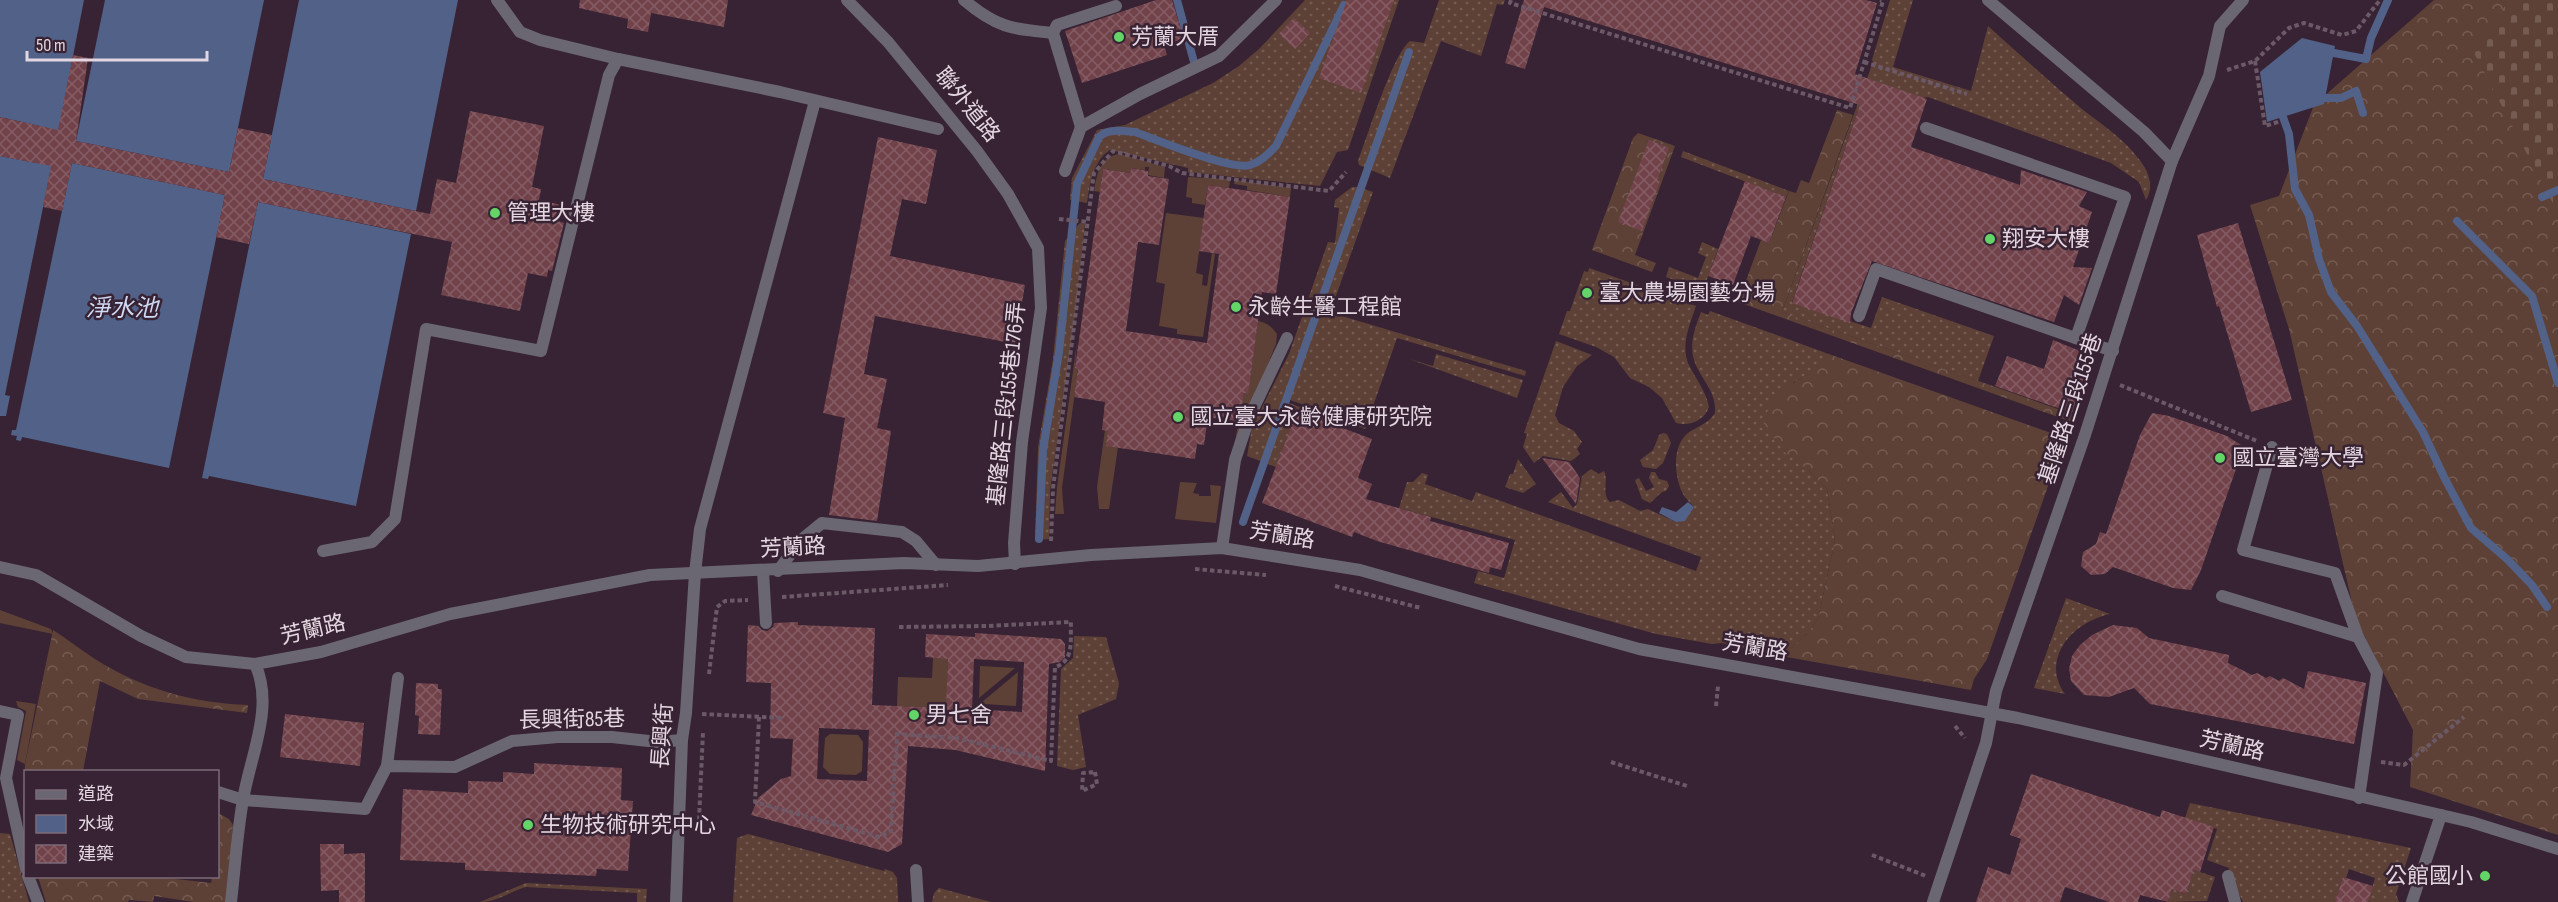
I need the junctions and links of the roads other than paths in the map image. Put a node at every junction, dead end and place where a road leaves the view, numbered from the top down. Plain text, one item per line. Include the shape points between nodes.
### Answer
1 (497, 0) edge
2 (847, 0) edge
3 (964, 0) edge
4 (1276, 0) edge
5 (2242, 0) edge
6 (1991, 2) edge
7 (1116, 6) dead end
8 (1053, 33) junction
9 (618, 59) junction
10 (814, 101) junction
11 (1081, 126) junction
12 (1926, 128) dead end
13 (938, 129) dead end
14 (2172, 161) junction
15 (1065, 171) dead end
16 (1038, 248) joint
17 (1859, 316) dead end
18 (1287, 338) dead end
19 (2076, 338) junction
20 (2113, 351) junction
21 (2272, 447) road end
22 (1222, 548) junction
23 (323, 551) dead end
24 (1015, 564) junction
25 (936, 565) junction
26 (0, 567) edge
27 (778, 570) junction
28 (763, 571) junction
29 (695, 573) junction
30 (2222, 596) dead end
31 (765, 623) dead end
32 (2358, 637) junction
33 (255, 664) junction
34 (398, 678) dead end
35 (0, 711) edge
36 (1992, 713) junction
37 (682, 740) junction
38 (387, 766) junction
39 (219, 792) edge
40 (2359, 798) junction
41 (243, 800) junction
42 (2441, 815) junction
43 (2558, 849) edge
44 (24, 860) edge
45 (916, 870) dead end
46 (2228, 876) dead end
47 (29, 878) edge
48 (38, 902) edge
49 (231, 902) edge
50 (676, 902) edge
51 (918, 902) edge
52 (1933, 902) edge
53 (2235, 902) edge
54 (2412, 902) edge

1 - 9 street via 520,32
2 - 16 street, 聯外道路 via 888,42 977,151 1008,194
3 - 8 street via 985,18 1014,29
4 - 11 street via 1218,56
5 - 14 street, 基隆路三段155巷 via 2220,26 2209,76
6 - 14 street via 2144,132
7 - 8 street via 1057,25
8 - 11 street
9 - 10 street
9 - 23 street via 609,75 541,351 426,329 395,519 372,542
10 - 13 street
10 - 29 street, 長興街 via 700,529
11 - 15 street
12 - 19 street via 2125,197
14 - 20 street, 基隆路三段155巷
16 - 24 street, 基隆路三段155巷176弄 via 1041,308 1022,442
17 - 19 street via 1876,269
18 - 22 street via 1249,418 1235,460
19 - 20 street
20 - 36 street, 基隆路三段155巷 via 1996,691
21 - 32 street via 2243,550 2336,573
22 - 24 street, 芳蘭路 via 1091,555
22 - 36 street, 芳蘭路 via 1360,570 1639,649
24 - 25 street, 芳蘭路
25 - 27 street, 芳蘭路 via 904,563
25 - 27 street via 916,541 902,532 822,523 800,541
26 - 33 street, 芳蘭路 via 36,575 141,636 186,657
27 - 28 street, 芳蘭路
28 - 29 street, 芳蘭路
28 - 31 street
29 - 33 street, 芳蘭路 via 650,575 527,597 450,614 321,652
29 - 37 street, 長興街
30 - 32 street
32 - 40 street via 2377,673
33 - 41 street via 264,704
34 - 38 street
35 - 44 street via 18,715 6,778
36 - 40 street, 芳蘭路
36 - 52 street, 基隆路三段155巷 via 1986,743
37 - 38 street, 長興街85巷 via 558,737 512,741 455,767
37 - 50 street, 長興街
38 - 41 street via 365,809
39 - 41 street
40 - 42 street, 芳蘭路
41 - 49 street
42 - 43 street, 芳蘭路
42 - 54 street
45 - 51 street
46 - 53 street
47 - 48 street

